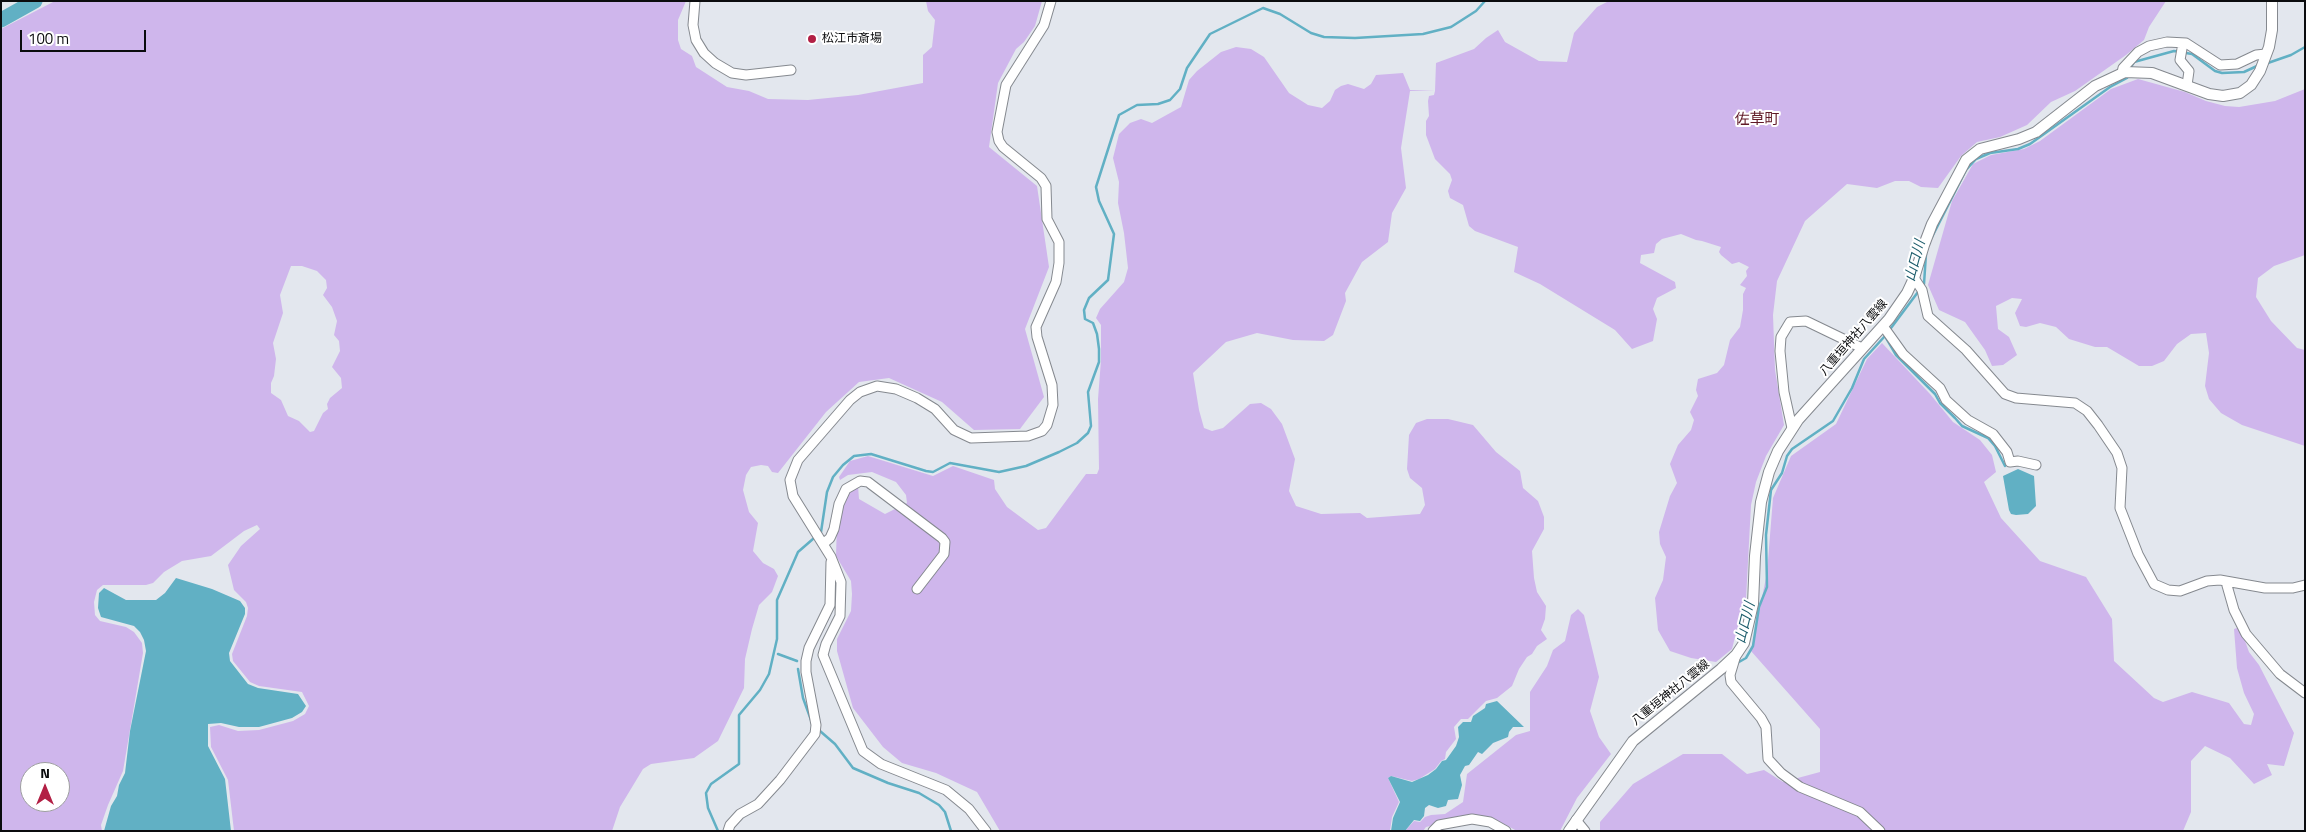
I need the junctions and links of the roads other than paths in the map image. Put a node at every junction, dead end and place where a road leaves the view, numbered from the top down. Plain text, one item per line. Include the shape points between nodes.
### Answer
1 (695, 1) edge
2 (1051, 1) edge
3 (2272, 1) edge
4 (2182, 49) junction
5 (2265, 56) junction
6 (791, 70) dead end
7 (2127, 72) junction
8 (2188, 85) junction
9 (1919, 285) junction
10 (1887, 330) junction
11 (1862, 348) junction
12 (1792, 428) junction
13 (2036, 465) dead end
14 (820, 539) junction
15 (831, 557) junction
16 (2226, 582) junction
17 (2305, 585) edge
18 (917, 589) dead end
19 (1736, 655) junction
20 (2305, 693) edge
21 (1576, 820) junction
22 (728, 831) edge
23 (986, 831) edge
24 (1433, 831) edge
25 (1506, 831) edge
26 (1569, 831) edge
27 (1584, 831) edge
28 (1880, 831) edge

1 - 6 street via 693,26 696,40 715,63 732,73 746,75
2 - 14 street via 1044,25 1006,85 997,132 1003,147 1041,178 1046,186 1047,219 1059,242 1060,263 1056,282 1036,327 1052,385 1050,419 1042,431 1028,436 971,438 954,430 934,409 917,398 887,386 868,388 850,400 798,460 790,480 793,496
3 - 5 main road via 2272,30
4 - 5 street via 2220,65 2237,64 2256,55
4 - 7 street via 2167,42 2149,46 2138,52 2123,68
4 - 8 street via 2180,60 2189,71
5 - 8 main road via 2260,71 2247,89 2232,95 2209,94
7 - 8 main road via 2152,73
7 - 9 main road, 八重垣神社八雲線 via 2096,86 2036,132 1980,149 1966,160 1924,245
9 - 10 main road, 八重垣神社八雲線 via 1907,293
9 - 16 street via 1928,316 1966,350 2005,394 2016,398 2075,403 2087,411 2117,453 2122,468 2120,508 2154,584 2168,590 2180,590 2207,581
10 - 11 main road, 八重垣神社八雲線
10 - 13 street via 1903,354 1940,388 1946,400 1968,420 1993,434 2007,452 2010,462
11 - 12 main road, 八重垣神社八雲線
11 - 12 street via 1806,321 1790,322 1781,337 1780,350
12 - 19 main road, 八重垣神社八雲線 via 1778,451 1765,485 1755,556 1752,611 1744,643
14 - 15 street
14 - 18 street via 830,538 846,489 860,481 868,482 945,542 944,554
15 - 22 street via 830,605 806,661 815,734 780,780 758,804 740,814
15 - 23 street via 841,582 842,605 823,655 863,751 881,764 946,790 969,809
16 - 17 street via 2265,588
16 - 20 street via 2234,610 2246,634 2280,674
19 - 21 main road, 八重垣神社八雲線 via 1633,741
19 - 28 street via 1731,682 1766,728 1768,759 1800,788 1860,812
21 - 26 main road, 八重垣神社八雲線
21 - 27 street
24 - 25 street via 1439,825 1472,819 1490,822

